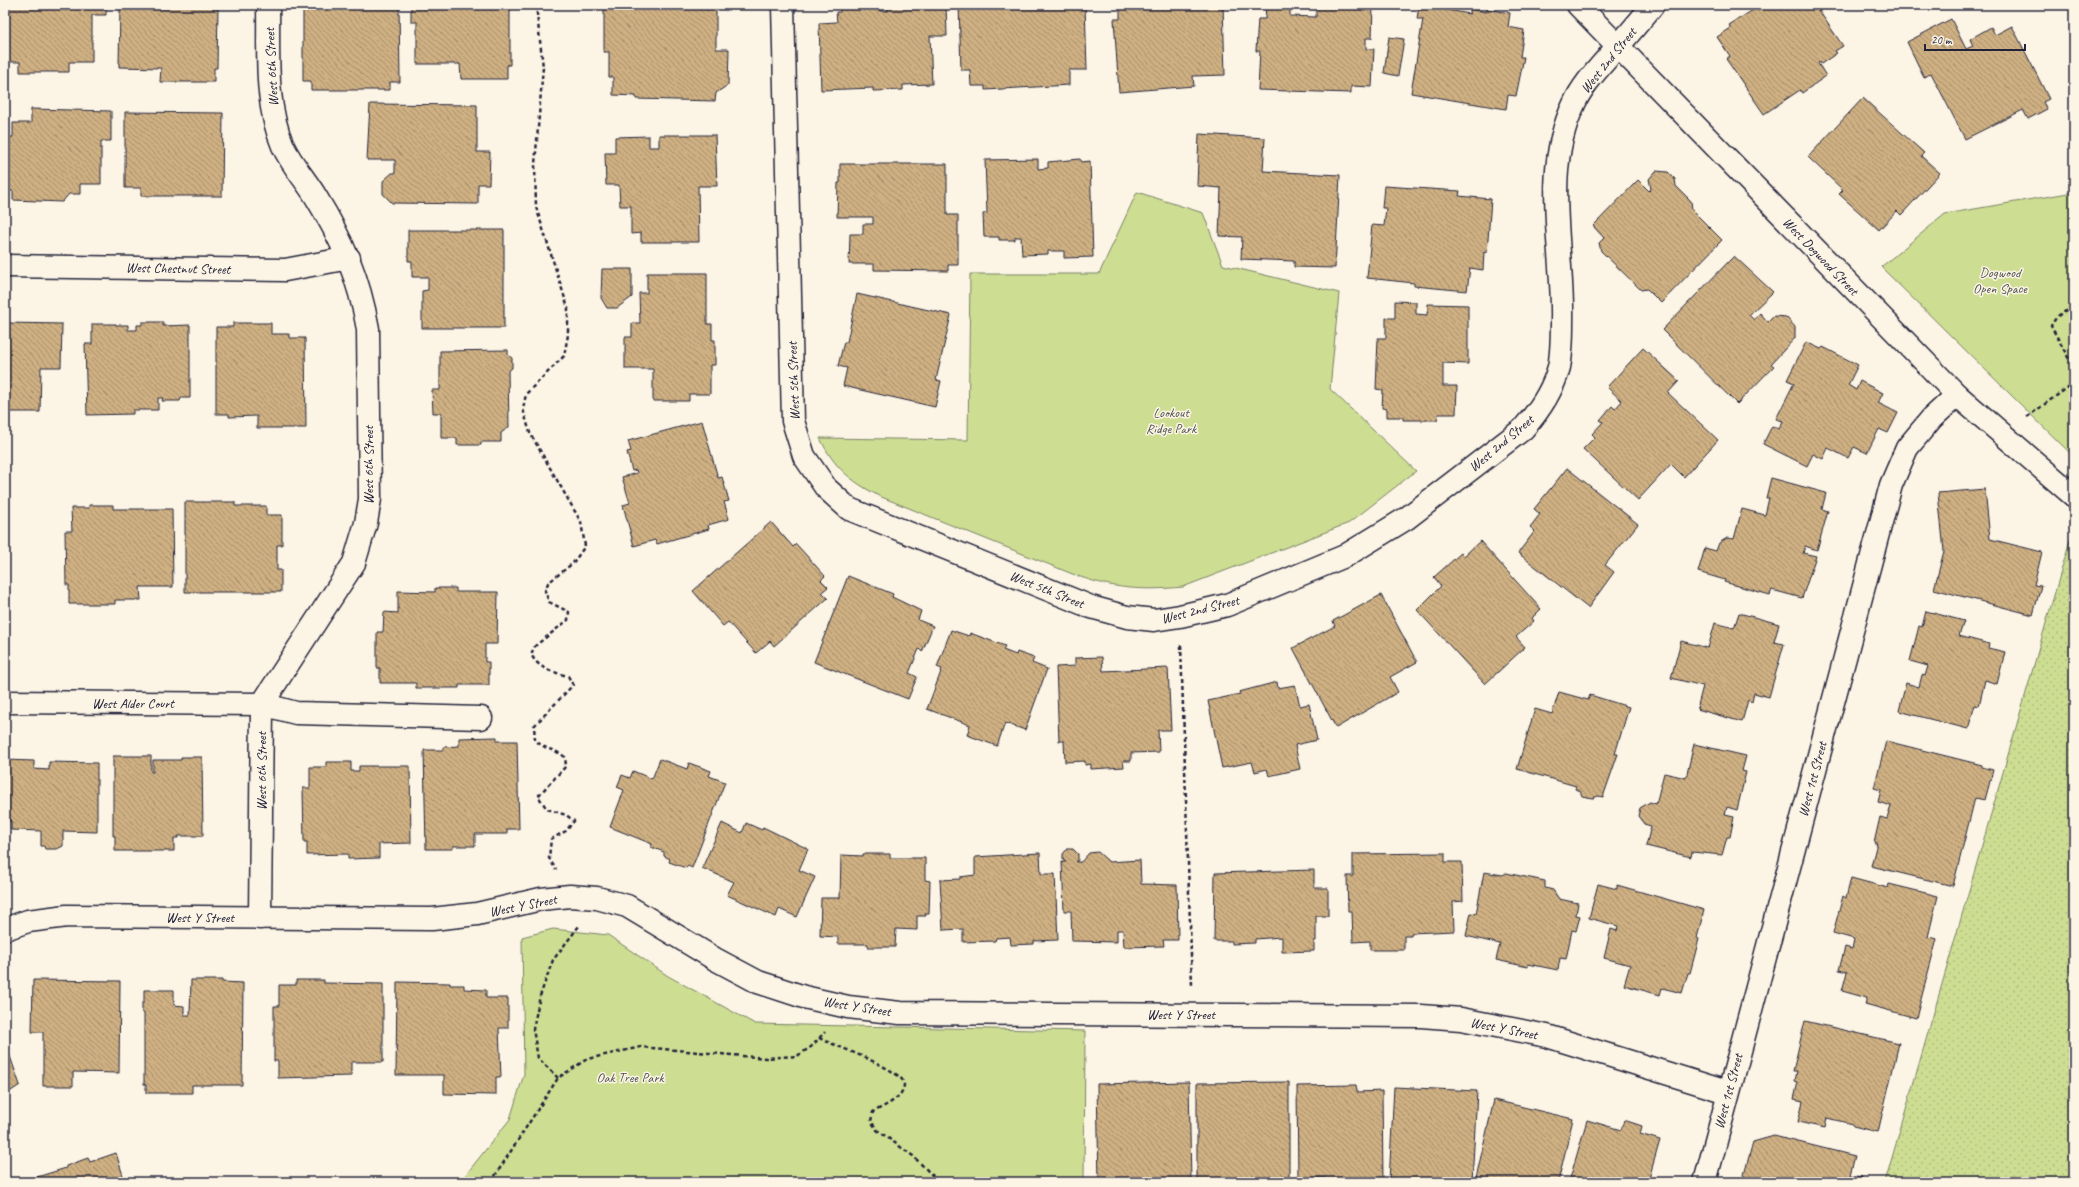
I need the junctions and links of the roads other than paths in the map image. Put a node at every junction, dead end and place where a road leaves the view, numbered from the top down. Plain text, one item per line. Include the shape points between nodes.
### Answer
1 (268, 5) edge
2 (783, 5) edge
3 (1578, 5) edge
4 (1653, 5) edge
5 (1618, 47) junction
6 (349, 258) junction
7 (5, 266) edge
8 (1957, 395) junction
9 (2074, 496) edge
10 (1154, 620) joint
11 (5, 702) edge
12 (262, 704) junction
13 (481, 718) dead end
14 (260, 918) junction
15 (5, 930) edge
16 (1727, 1092) junction
17 (1705, 1182) edge

1 - 6 street, West 6th Street via 270,99 277,130 284,148 316,197
2 - 10 street, West 5th Street via 793,421 804,456 826,488 849,509 1091,607 1127,617
3 - 5 street, West Dogwood Street
4 - 5 street, West 2nd Street
5 - 8 street, West Dogwood Street
5 - 10 street, West 2nd Street via 1591,77 1574,103 1558,157 1556,181 1563,306 1562,338 1559,367 1537,413 1523,429 1407,518 1345,556 1226,605
6 - 7 street, West Chestnut Street via 285,270
6 - 12 street, West 6th Street via 364,304 368,329 370,499 366,523 354,562
8 - 9 street, West Dogwood Street
8 - 16 street, West 1st Street via 1932,418 1907,448 1891,485
11 - 12 street, West Alder Court
12 - 13 street, West Alder Court via 296,713
12 - 14 street, West 6th Street
14 - 15 street, West Y Street via 67,916 28,921
14 - 16 street, West Y Street via 432,919 477,914 541,899 570,896 597,898 627,906 758,982 804,997 848,1007 900,1013 1421,1016 1461,1019 1547,1036
16 - 17 street, West 1st Street

